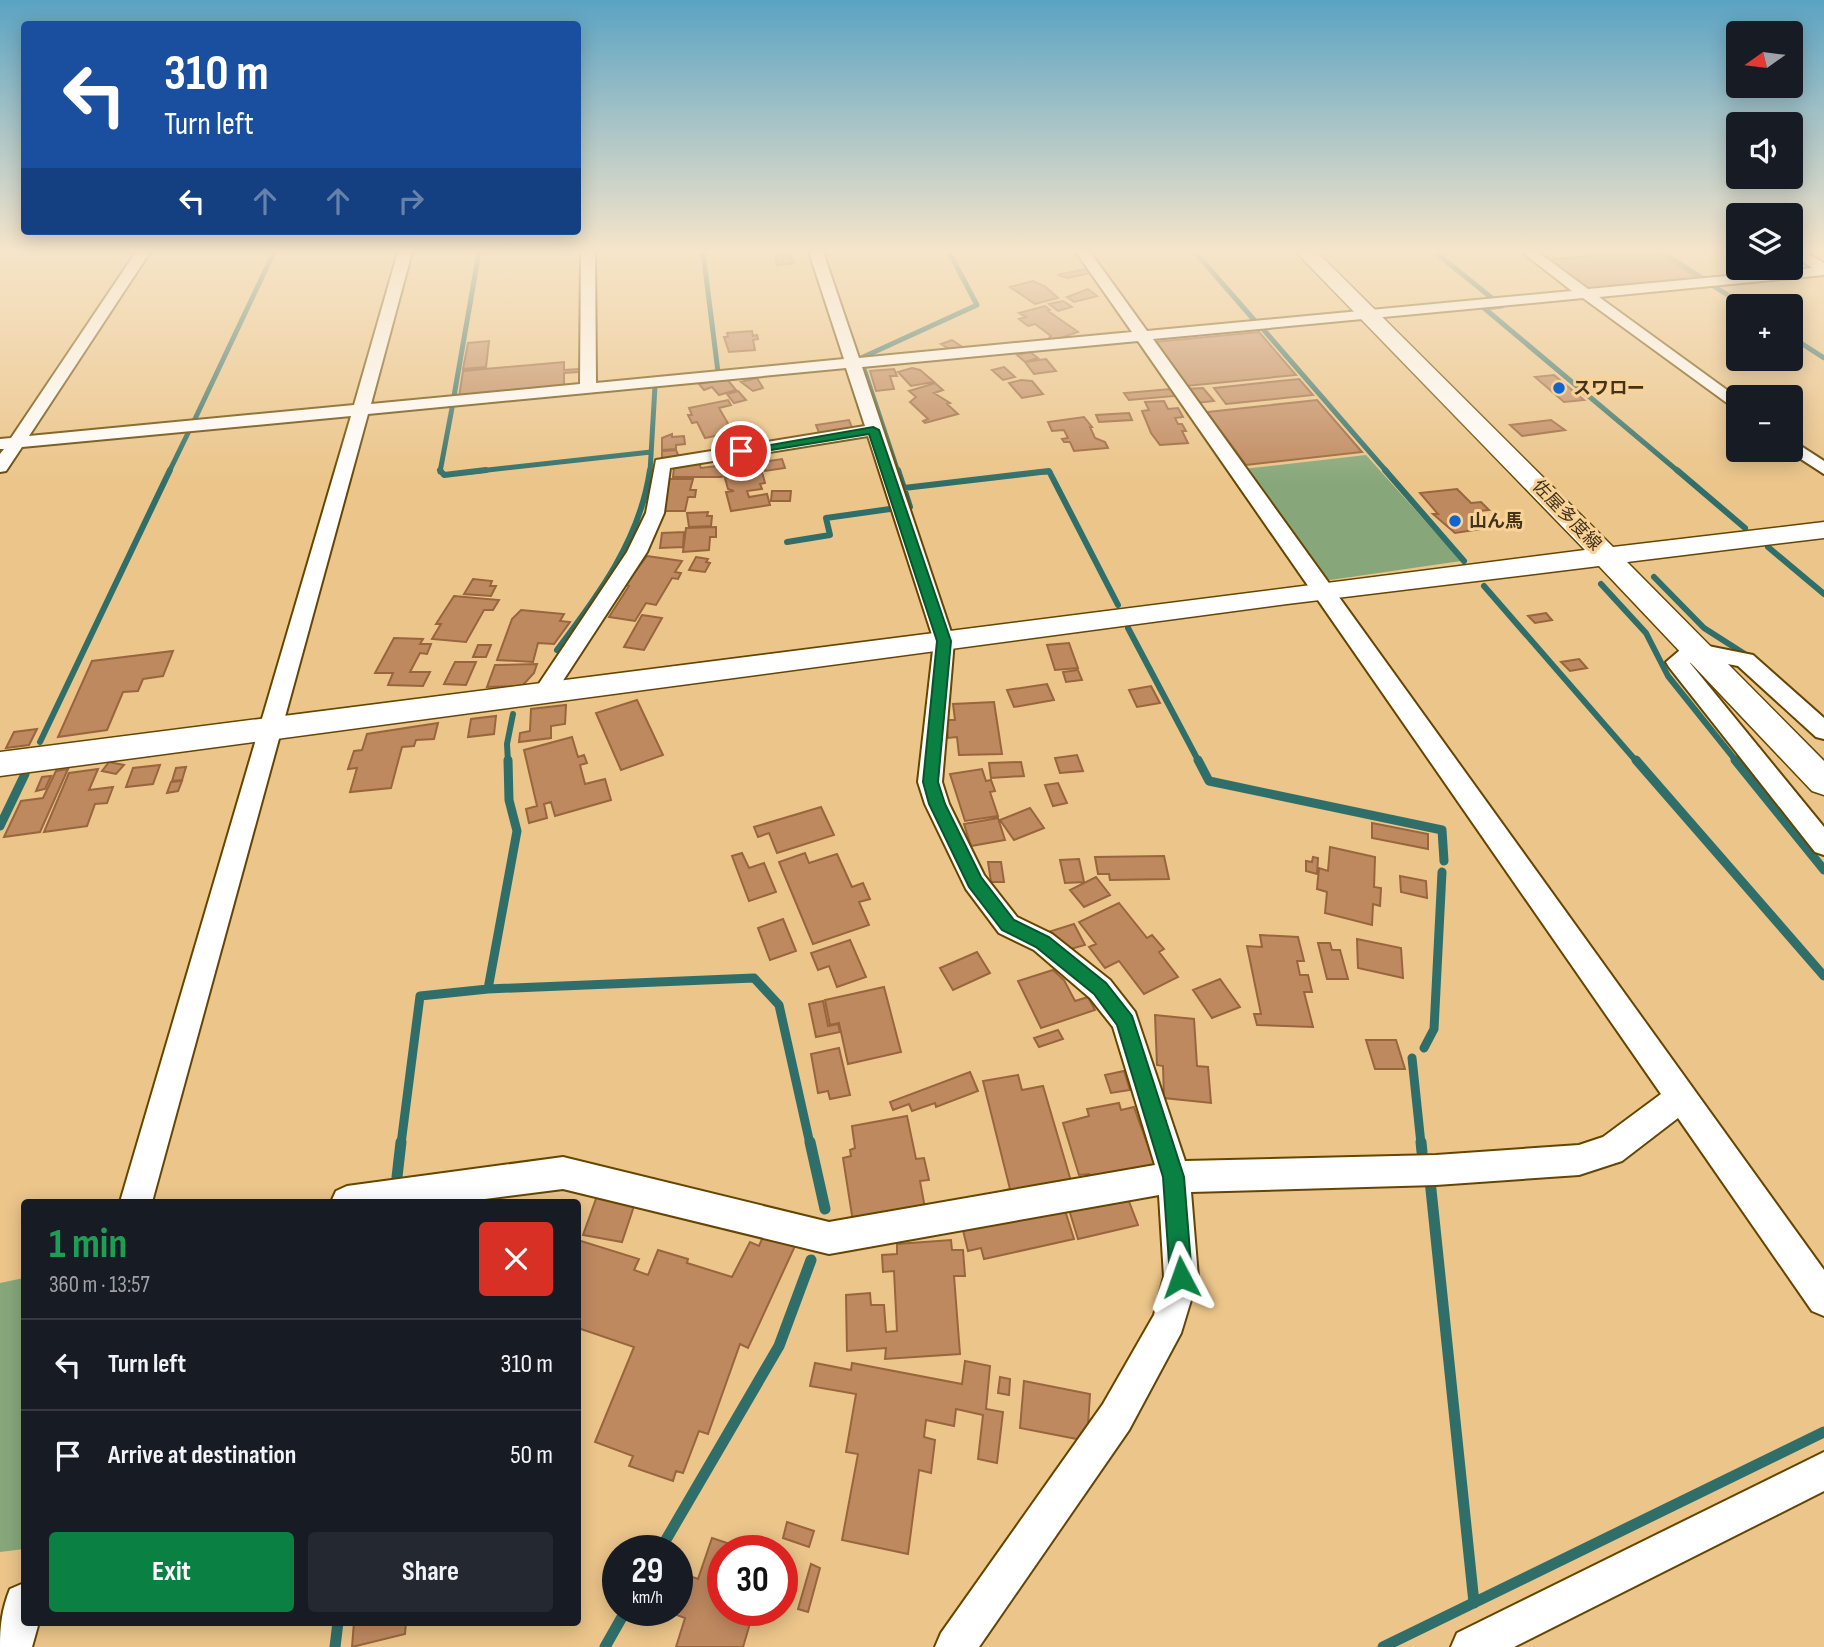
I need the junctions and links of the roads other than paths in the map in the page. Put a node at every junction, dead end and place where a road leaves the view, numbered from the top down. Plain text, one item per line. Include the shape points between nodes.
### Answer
1 (89, 329) edge
2 (383, 329) edge
3 (588, 329) edge
4 (840, 329) edge
5 (1137, 329) edge
6 (1216, 329) edge
7 (1385, 329) edge
8 (1633, 329) edge
9 (1142, 336) junction
10 (851, 364) junction
11 (588, 388) junction
12 (1726, 397) edge
13 (359, 411) junction
14 (873, 430) junction
15 (8, 443) edge
16 (1803, 454) edge
17 (0, 467) edge
18 (1824, 469) edge
19 (1824, 530) edge
20 (1606, 556) junction
21 (1323, 591) junction
22 (944, 641) junction
23 (1693, 650) junction
24 (543, 694) junction
25 (273, 728) junction
26 (1824, 731) edge
27 (0, 764) edge
28 (1824, 782) edge
29 (1824, 845) edge
30 (1681, 1097) junction
31 (1174, 1177) junction
32 (137, 1199) edge
33 (369, 1199) edge
34 (1824, 1299) edge
35 (1824, 1471) edge
36 (21, 1614) edge
37 (12, 1647) edge
38 (955, 1647) edge
39 (1471, 1647) edge

1 - 15 street
2 - 13 street
3 - 11 street
4 - 10 street
5 - 9 street
6 - 9 street
7 - 20 street, 佐屋多度線
8 - 12 street
9 - 10 street
9 - 21 street
10 - 11 street
10 - 14 street
11 - 13 street
13 - 15 street
13 - 25 street
14 - 22 street
14 - 24 street via 663,464 654,513 637,552
15 - 17 street
16 - 18 street
19 - 20 street
20 - 21 street
20 - 23 street, 佐屋多度線
21 - 22 street
21 - 30 street
22 - 24 street
22 - 31 street via 930,782 937,804 975,882 1008,925 1042,942 1100,989 1125,1021
23 - 26 street via 1745,660
23 - 28 street, 佐屋多度線
23 - 29 street via 1677,662
24 - 25 street
25 - 27 street
25 - 32 street
30 - 31 street via 1611,1150 1579,1160 1436,1170
30 - 34 street
31 - 33 street via 828,1238 563,1173
31 - 38 street via 1181,1277 1169,1321 1116,1417
35 - 39 street
36 - 37 street

